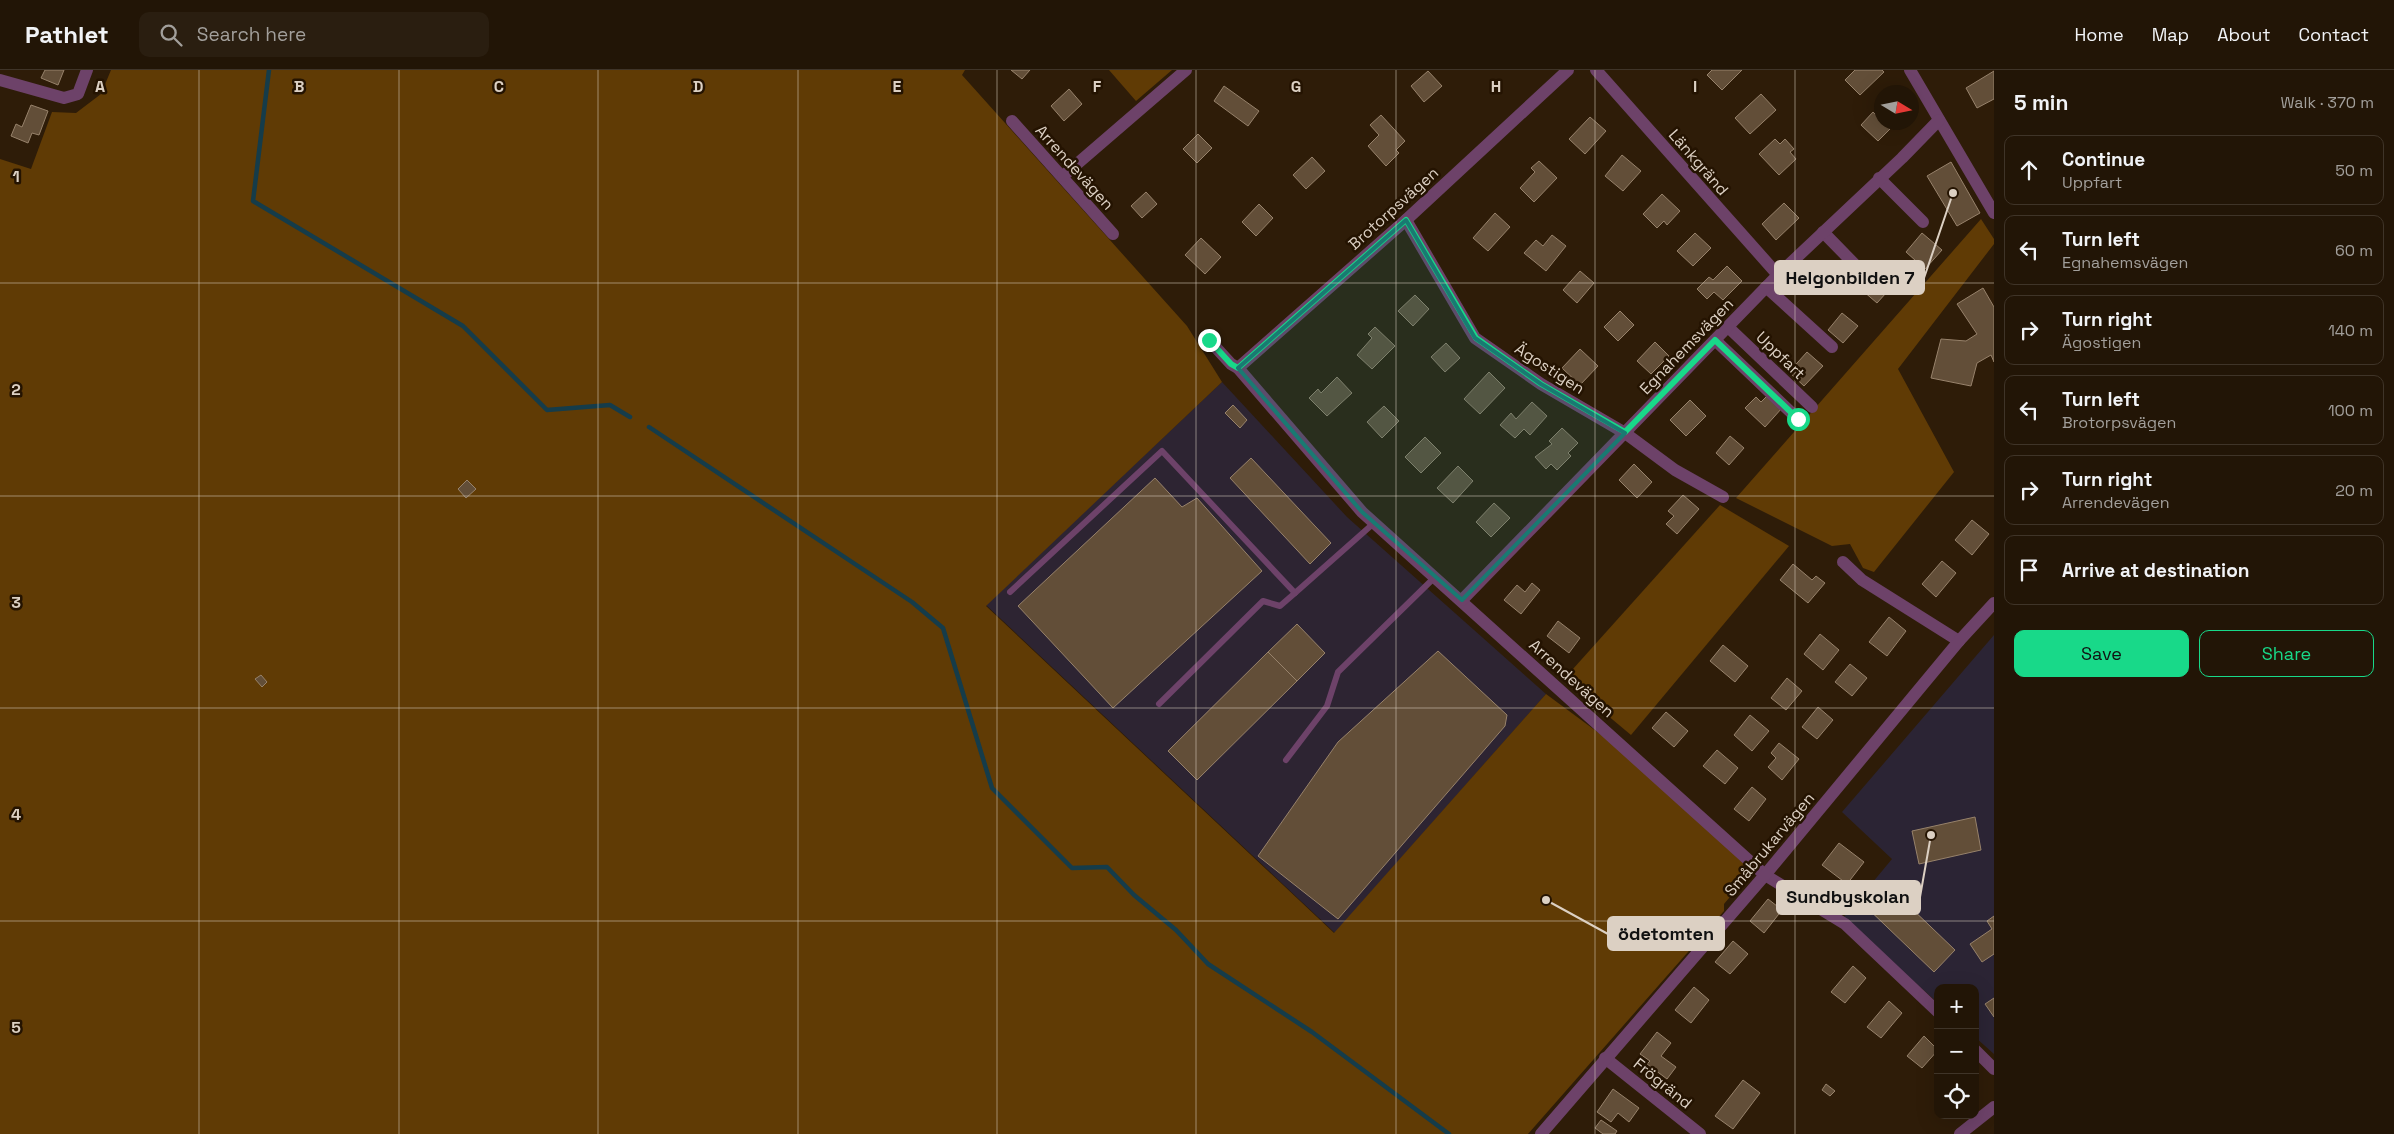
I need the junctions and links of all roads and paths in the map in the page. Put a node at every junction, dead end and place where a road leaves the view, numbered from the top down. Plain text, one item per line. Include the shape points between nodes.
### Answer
1 (87, 70) edge
2 (1186, 70) edge
3 (1568, 70) edge
4 (1596, 70) edge
5 (1910, 70) edge
6 (0, 80) edge
7 (1939, 120) junction
8 (1012, 121) dead end
9 (1063, 176) junction
10 (1879, 178) junction
11 (1994, 213) edge
12 (1406, 220) junction
13 (1924, 222) dead end
14 (1823, 232) junction
15 (1113, 234) dead end
16 (1778, 275) junction
17 (1866, 276) dead end
18 (1766, 287) junction
19 (1728, 327) junction
20 (1209, 340) dead end
21 (1715, 340) junction
22 (1832, 347) dead end
23 (1238, 368) junction
24 (1812, 407) dead end
25 (1798, 419) dead end
26 (1625, 432) junction
27 (1723, 496) dead end
28 (1374, 523) junction
29 (1844, 562) dead end
30 (1435, 577) junction
31 (1010, 592) dead end
32 (1295, 593) junction
33 (1462, 600) junction
34 (1994, 602) edge
35 (1960, 641) junction
36 (1158, 704) dead end
37 (1286, 760) dead end
38 (1765, 875) junction
39 (1934, 1008) edge
40 (1979, 1054) edge
41 (1605, 1058) junction
42 (1994, 1069) edge
43 (1994, 1107) edge
44 (1541, 1134) edge
45 (1700, 1134) edge
46 (1960, 1134) edge

1 - 6 street via 78,94 64,98
2 - 9 street
3 - 12 street, Brotorpsvägen
4 - 16 street, Länkgränd
5 - 7 street
7 - 10 street, Egnahemsvägen
7 - 11 street
8 - 9 street, Arrendevägen
9 - 15 street, Arrendevägen
10 - 13 street
10 - 14 street, Egnahemsvägen
12 - 23 street, Brotorpsvägen
12 - 26 street, Ägostigen via 1476,338 1541,384
14 - 16 street, Egnahemsvägen
14 - 17 street
16 - 18 street, Egnahemsvägen
18 - 19 street, Egnahemsvägen
18 - 22 street
19 - 21 street, Egnahemsvägen
19 - 24 street, Uppfart
20 - 23 street, Arrendevägen
21 - 25 street
21 - 26 street, Egnahemsvägen
23 - 28 street, Arrendevägen
26 - 27 street, Ägostigen via 1675,470
26 - 33 street, Egnahemsvägen
28 - 30 street, Arrendevägen
28 - 32 lane
29 - 35 street via 1862,580
30 - 33 street, Arrendevägen
30 - 37 lane via 1338,672 1327,706
31 - 32 lane via 1162,451
32 - 36 lane via 1280,606 1263,601
33 - 38 street, Arrendevägen
34 - 35 street, Småbrukarvägen
35 - 38 street, Småbrukarvägen
38 - 39 street, Arrendevägen via 1845,924
38 - 41 street, Småbrukarvägen
40 - 42 street
41 - 44 street, Småbrukarvägen
41 - 45 street, Frögränd
43 - 46 street

